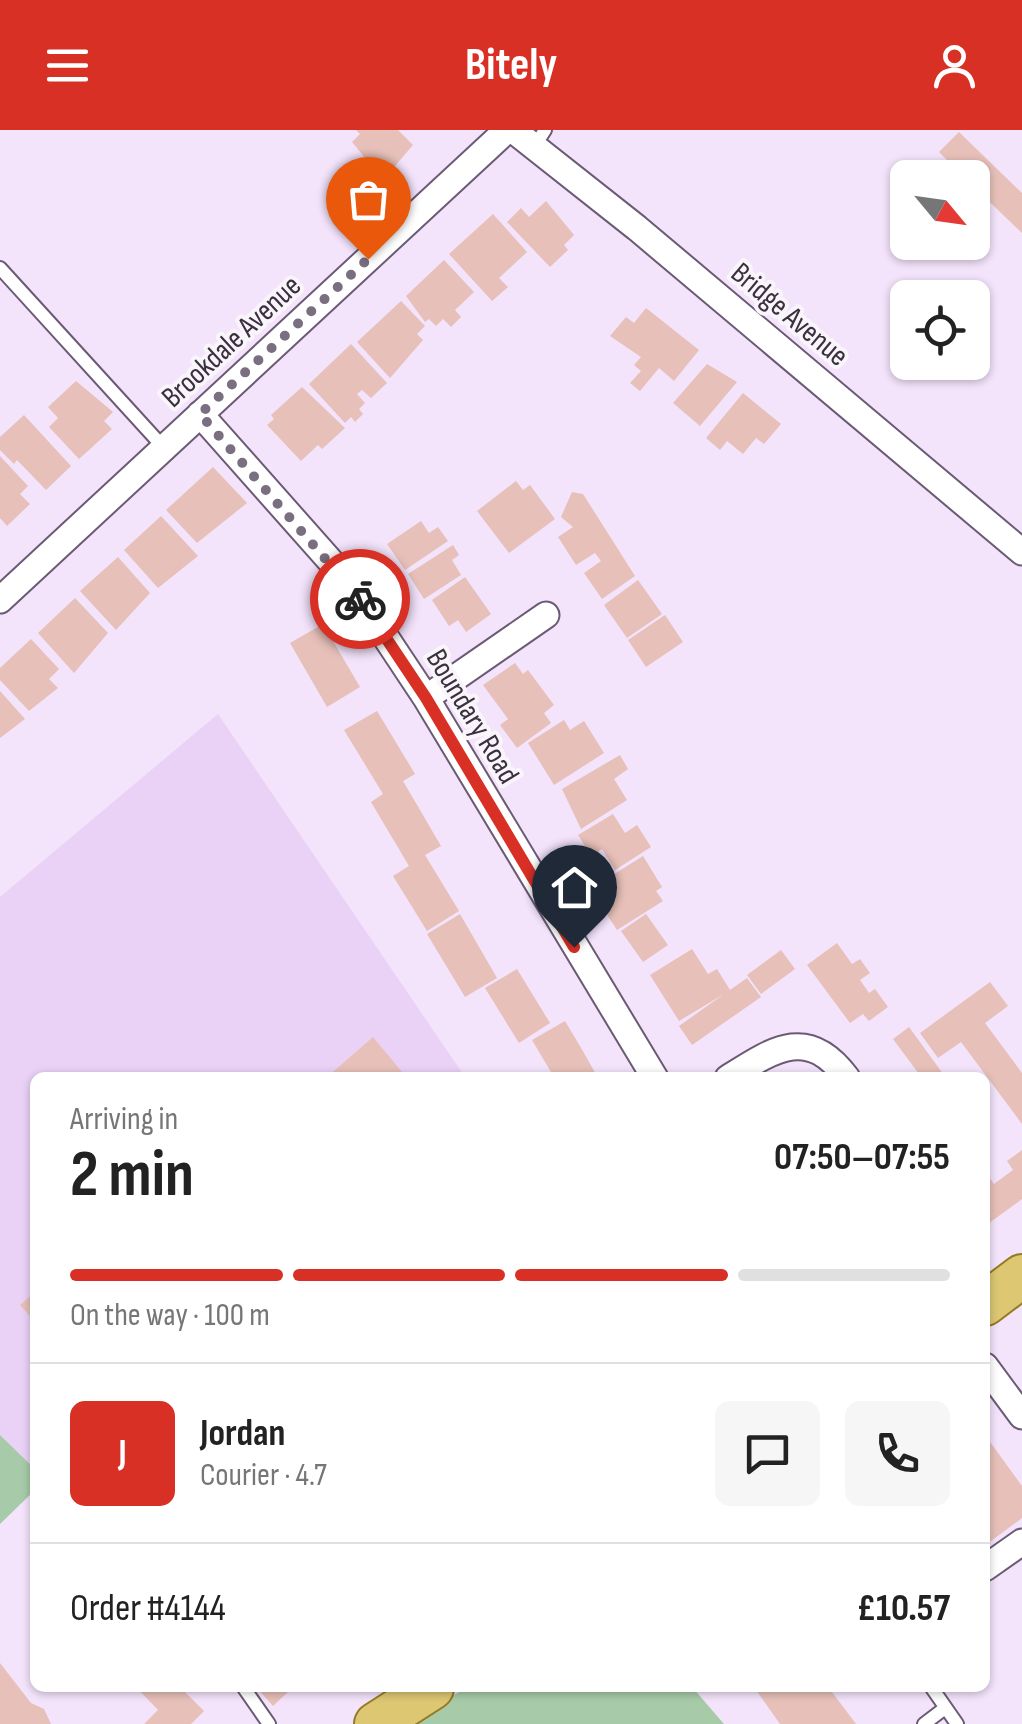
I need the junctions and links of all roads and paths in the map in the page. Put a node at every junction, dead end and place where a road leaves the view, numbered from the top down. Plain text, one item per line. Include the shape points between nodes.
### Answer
1 (510, 130) edge
2 (540, 138) edge
3 (0, 268) edge
4 (200, 414) junction
5 (165, 449) junction
6 (1022, 552) edge
7 (0, 600) edge
8 (546, 615) dead end
9 (426, 698) junction
10 (650, 1072) edge
11 (738, 1072) edge
12 (843, 1072) edge
13 (1022, 1276) edge
14 (990, 1300) edge
15 (990, 1373) edge
16 (1022, 1416) edge
17 (1022, 1542) edge
18 (990, 1564) edge
19 (247, 1692) edge
20 (427, 1692) edge
21 (935, 1692) edge
22 (946, 1708) junction
23 (389, 1721) edge
24 (268, 1724) edge
25 (924, 1724) edge
26 (957, 1724) edge

1 - 2 street, Bridge Avenue
1 - 4 street, Brookdale Avenue
2 - 6 street, Bridge Avenue
3 - 5 lane
4 - 5 street, Brookdale Avenue
4 - 9 street, Boundary Road via 349,582
5 - 7 street, Brookdale Avenue
8 - 9 street
9 - 10 street, Boundary Road
11 - 12 street via 797,1044 830,1054
13 - 14 main road
15 - 16 street
17 - 18 street
19 - 24 lane
20 - 23 main road
21 - 22 lane
22 - 25 lane
22 - 26 lane

